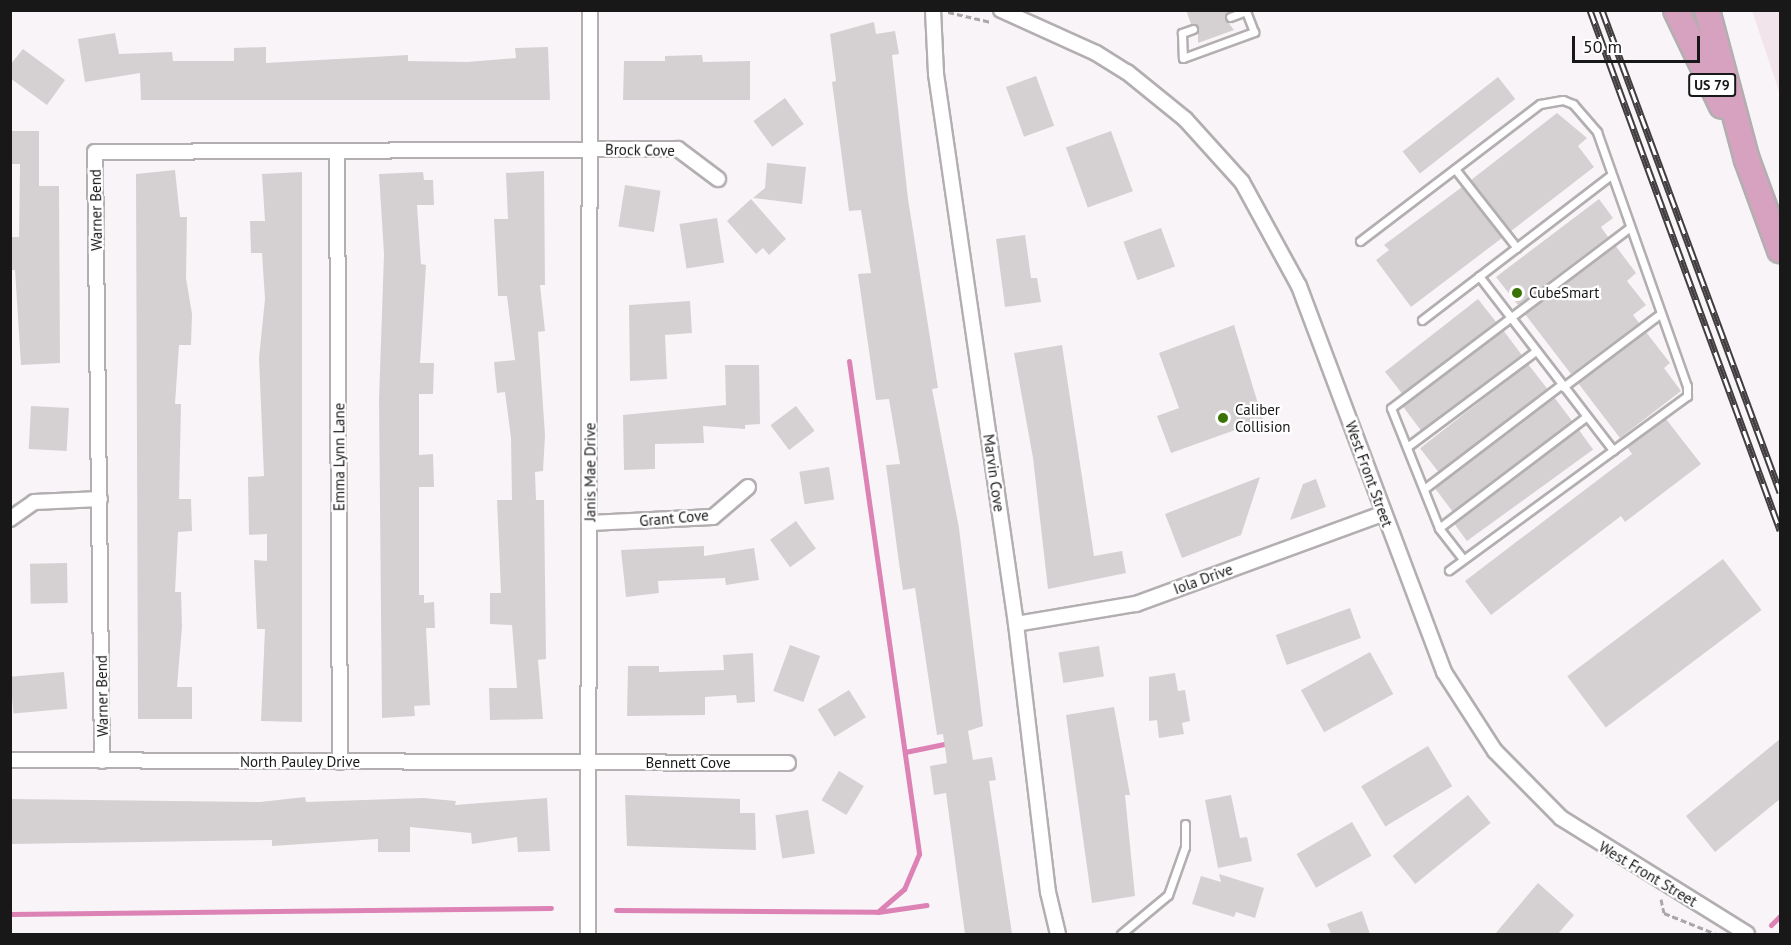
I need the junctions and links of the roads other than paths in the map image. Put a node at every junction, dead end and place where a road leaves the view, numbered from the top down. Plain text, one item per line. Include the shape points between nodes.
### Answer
1 (590, 10) edge
2 (1676, 10) edge
3 (1707, 10) edge
4 (938, 11) edge
5 (998, 17) edge
6 (1230, 17) dead end
7 (1193, 29) dead end
8 (588, 149) junction
9 (338, 152) junction
10 (1748, 160) junction
11 (1455, 169) junction
12 (1610, 176) junction
13 (718, 178) dead end
14 (1629, 228) junction
15 (1360, 241) dead end
16 (1517, 248) junction
17 (1780, 250) edge
18 (1479, 276) junction
19 (1660, 315) junction
20 (1511, 318) junction
21 (1422, 320) dead end
22 (1536, 351) junction
23 (1563, 386) junction
24 (1586, 417) junction
25 (1407, 447) junction
26 (1613, 450) junction
27 (748, 487) dead end
28 (1424, 489) junction
29 (100, 499) junction
30 (1384, 513) junction
31 (10, 519) edge
32 (590, 523) junction
33 (1439, 528) junction
34 (1463, 559) junction
35 (1449, 570) dead end
36 (1016, 624) junction
37 (10, 760) edge
38 (102, 761) junction
39 (340, 762) junction
40 (788, 763) dead end
41 (589, 764) junction
42 (1185, 824) dead end
43 (588, 934) edge
44 (1058, 934) edge
45 (1121, 934) edge
46 (1747, 934) edge

1 - 8 street, Janis Mae Drive
2 - 10 highway, US 79
3 - 10 highway, US 79
4 - 36 street, Marvin Cove via 936,74
5 - 30 street, West Front Street via 1096,53 1126,72 1185,119 1242,182 1299,286
6 - 7 lane via 1246,11 1254,32 1183,58 1182,33
8 - 9 street, Warner Bend
8 - 13 street, Brock Cove via 678,149
8 - 32 street, Janis Mae Drive
9 - 29 street, Warner Bend via 95,152
9 - 39 street, Emma Lynn Lane
10 - 17 highway, US 79
11 - 12 lane via 1540,104 1563,100 1573,104 1597,132
11 - 15 lane
11 - 16 lane
12 - 14 lane
12 - 16 lane
14 - 19 lane
14 - 20 lane
16 - 18 lane
18 - 20 lane
18 - 21 lane
19 - 23 lane
19 - 26 lane via 1687,396
20 - 22 lane
20 - 25 lane via 1391,408
22 - 23 lane
22 - 25 lane
23 - 24 lane
23 - 28 lane
24 - 26 lane
24 - 33 lane
25 - 28 lane
26 - 34 lane
27 - 32 street, Grant Cove via 713,517
28 - 33 lane
29 - 31 street via 34,502
29 - 38 street, Warner Bend
30 - 36 street, Iola Drive via 1136,604
30 - 46 street, West Front Street via 1444,672 1496,751 1561,818
32 - 41 street, Janis Mae Drive
33 - 34 lane
34 - 35 lane
36 - 44 street, Marvin Cove via 1048,892
37 - 38 street, North Pauley Drive
38 - 39 street, North Pauley Drive
39 - 41 street, North Pauley Drive
40 - 41 street, Bennett Cove
41 - 43 street, Janis Mae Drive
42 - 45 lane via 1185,847 1168,895

